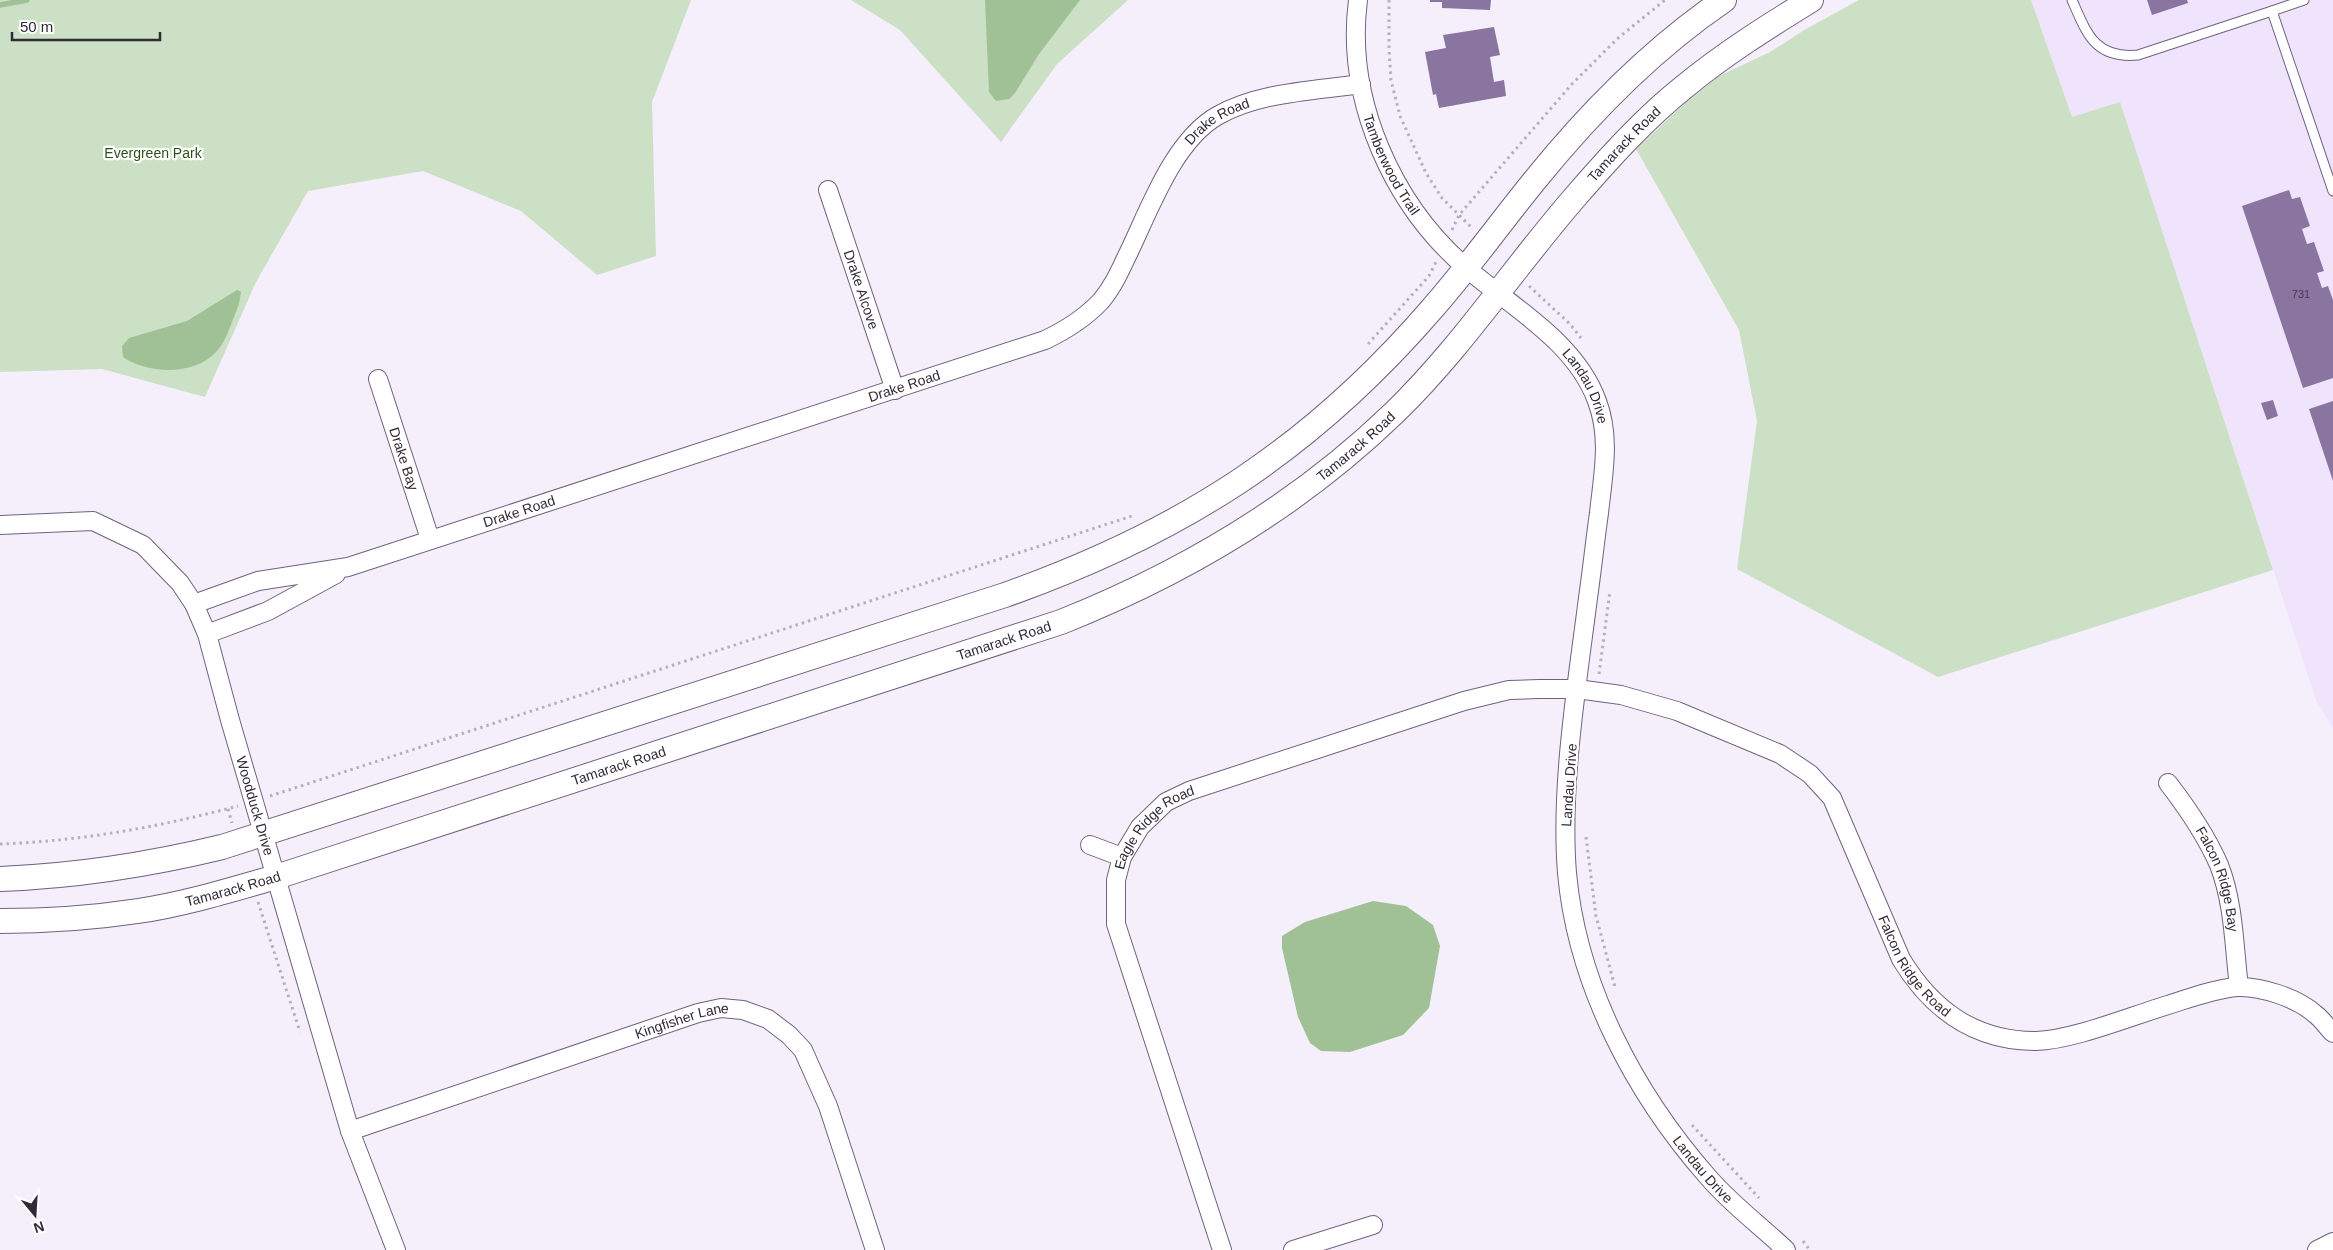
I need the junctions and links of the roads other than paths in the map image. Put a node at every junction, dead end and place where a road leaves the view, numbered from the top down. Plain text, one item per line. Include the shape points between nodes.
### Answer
1 (1358, 0) edge
2 (1724, 0) edge
3 (1810, 0) edge
4 (2072, 0) edge
5 (2304, 0) edge
6 (2272, 11) junction
7 (1361, 84) junction
8 (828, 190) dead end
9 (2333, 192) edge
10 (1466, 268) junction
11 (1498, 294) junction
12 (378, 379) dead end
13 (894, 390) junction
14 (0, 525) edge
15 (430, 539) junction
16 (348, 567) junction
17 (194, 604) junction
18 (207, 634) junction
19 (1577, 689) junction
20 (2168, 783) dead end
21 (264, 835) junction
22 (1090, 844) dead end
23 (1122, 857) junction
24 (276, 877) junction
25 (0, 879) edge
26 (0, 922) edge
27 (2238, 987) junction
28 (2333, 1033) edge
29 (350, 1131) junction
30 (1373, 1225) dead end
31 (2333, 1242) edge
32 (396, 1250) edge
33 (875, 1250) edge
34 (1222, 1250) edge
35 (1293, 1250) edge
36 (1786, 1250) edge
37 (2316, 1250) edge

1 - 7 street, Tamberwood Trail via 1357,50
2 - 10 street via 1629,77 1586,120
3 - 11 street, Tamarack Road via 1719,60 1654,113 1572,200
4 - 6 lane via 2091,39 2101,49 2124,56 2138,55
5 - 6 lane
6 - 9 lane
7 - 10 street, Tamberwood Trail via 1372,128 1386,163 1409,202 1444,247
7 - 13 street, Drake Road via 1259,99 1215,117 1180,152 1114,281 1101,301 1083,317 1065,331 1045,340
8 - 13 street, Drake Alcove
10 - 11 street, Tamberwood Trail
10 - 21 street via 1362,384 1290,446 1207,503 1119,550 1005,596
11 - 19 street, Landau Drive via 1553,338 1573,360 1589,383 1603,421 1605,462
11 - 24 street, Tamarack Road via 1431,374 1356,447 1286,502 1230,539 1139,588 1061,622
12 - 15 street, Drake Bay
13 - 15 street, Drake Road
14 - 17 street, Woodduck Drive via 93,521 143,545 180,583
15 - 16 street, Drake Road
16 - 17 street, Drake Road via 258,581
16 - 18 street, Drake Road via 268,611
17 - 18 street, Woodduck Drive
18 - 21 street, Woodduck Drive
19 - 23 street, Eagle Ridge Road via 1508,690 1464,701 1189,791 1166,802 1153,814 1140,827
19 - 27 street, Falcon Ridge Road via 1621,695 1677,711 1780,754 1810,774 1832,798 1901,959 1916,983 1932,1002 1980,1031 2007,1039 2037,1041 2067,1036 2209,992
19 - 36 street, Landau Drive via 1566,807 1567,874 1576,930 1592,983 1610,1028 1665,1124 1710,1180
20 - 27 street, Falcon Ridge Bay via 2194,816 2219,866 2229,902
21 - 24 street, Woodduck Drive
21 - 25 street via 130,867
22 - 23 street
23 - 34 street, Eagle Ridge Road via 1116,880 1116,924
24 - 26 street, Tamarack Road via 139,911
24 - 29 street, Woodduck Drive
27 - 28 street, Falcon Ridge Road via 2288,997 2315,1013
29 - 32 street, Woodduck Drive
29 - 33 street, Kingfisher Lane via 698,1013 721,1008 743,1010 768,1019 803,1050 828,1106
30 - 35 street
31 - 37 street

